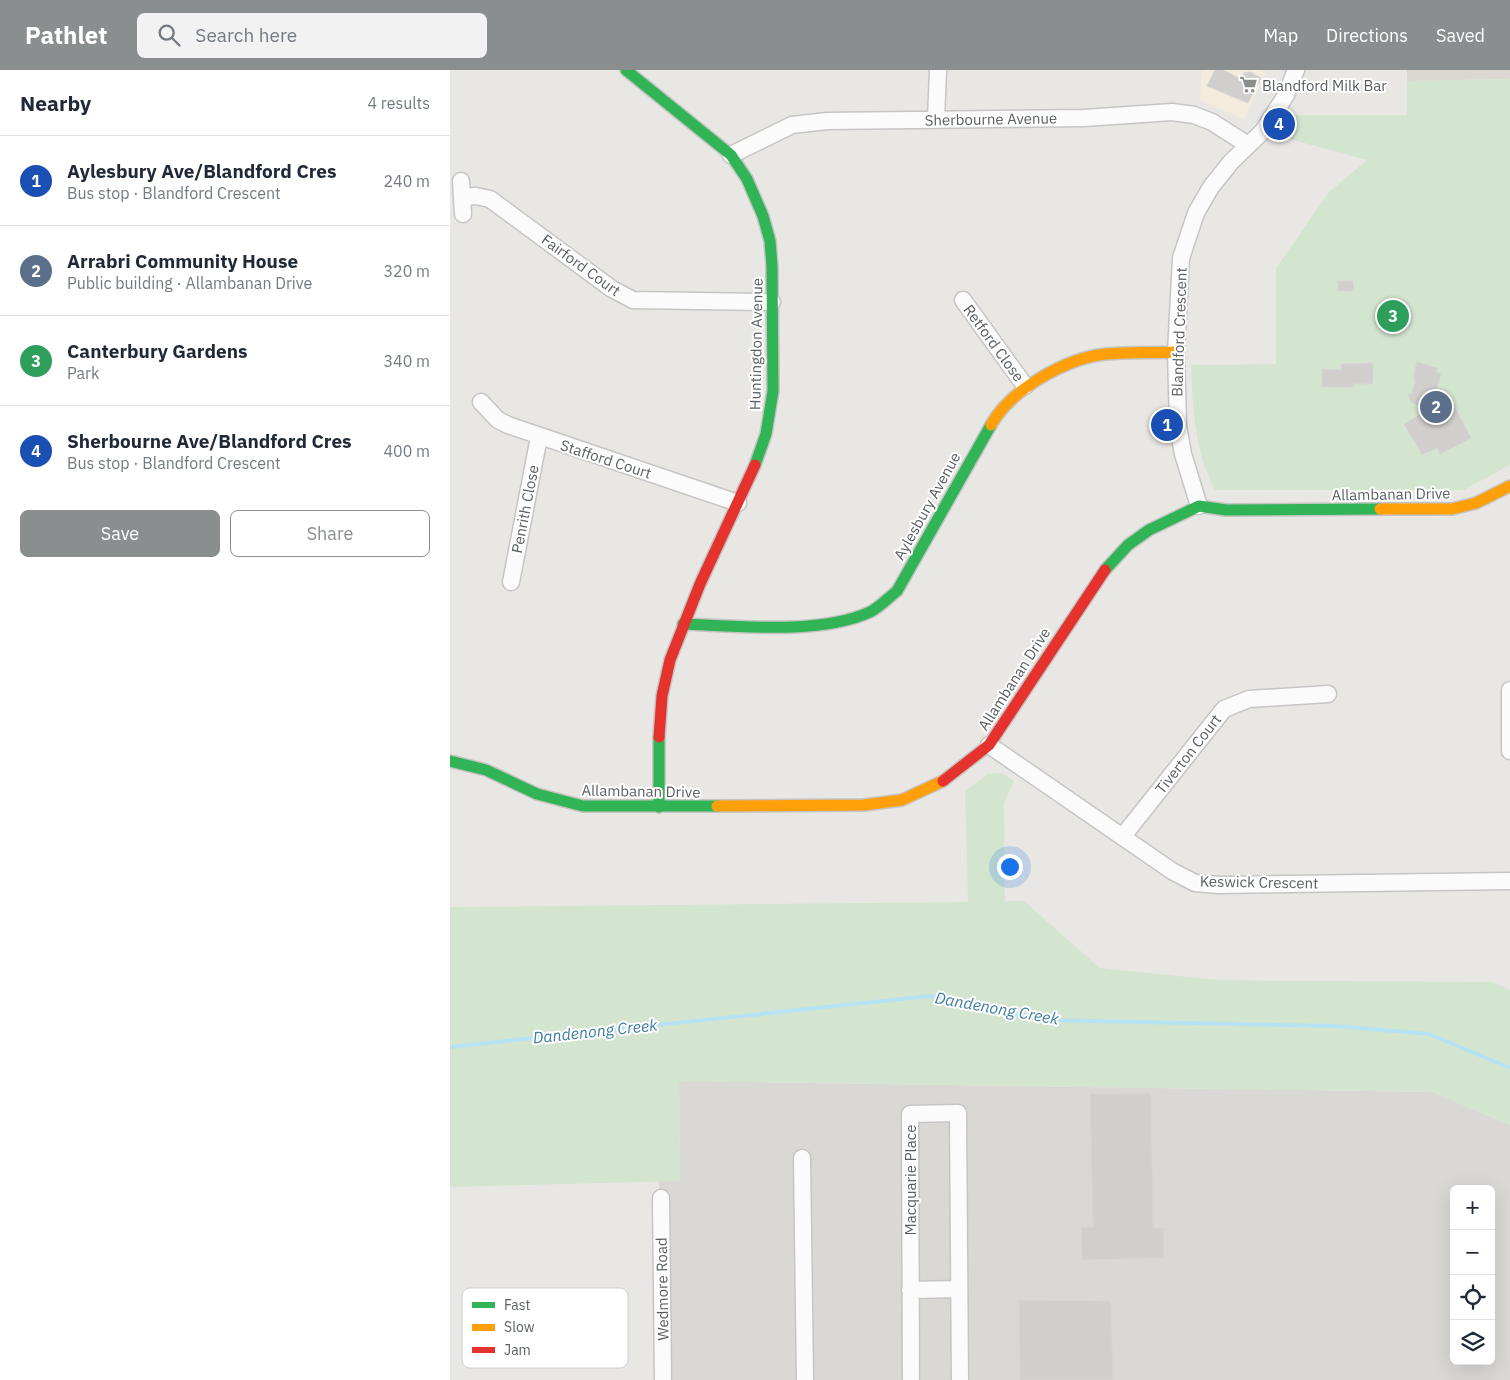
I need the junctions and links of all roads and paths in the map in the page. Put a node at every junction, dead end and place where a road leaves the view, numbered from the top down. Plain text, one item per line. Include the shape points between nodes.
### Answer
1 (626, 70) edge
2 (938, 70) edge
3 (1296, 70) edge
4 (936, 120) junction
5 (1248, 146) junction
6 (731, 155) junction
7 (463, 214) dead end
8 (963, 300) dead end
9 (772, 302) junction
10 (1176, 352) junction
11 (1025, 386) junction
12 (481, 402) dead end
13 (539, 437) junction
14 (1510, 486) edge
15 (738, 503) junction
16 (1199, 506) junction
17 (511, 582) dead end
18 (683, 624) junction
19 (1510, 690) edge
20 (1328, 694) dead end
21 (989, 745) junction
22 (1510, 751) edge
23 (450, 762) edge
24 (658, 807) junction
25 (1123, 836) junction
26 (1510, 881) edge
27 (802, 1158) dead end
28 (661, 1198) dead end
29 (959, 1289) junction
30 (910, 1290) junction
31 (663, 1380) edge
32 (805, 1380) edge
33 (911, 1380) edge
34 (960, 1380) edge

1 - 6 street, Huntingdon Avenue
2 - 4 street
3 - 5 street, Blandford Crescent via 1274,114
4 - 5 street, Sherbourne Avenue via 1084,118 1172,112 1212,122
4 - 6 street, Sherbourne Avenue via 827,121 792,125
5 - 10 street, Blandford Crescent via 1211,187 1196,213 1187,238 1180,267
6 - 9 street, Huntingdon Avenue via 747,179 770,241
7 - 9 street, Fairford Court via 462,189 490,198 612,289 634,300
8 - 11 street, Retford Close
9 - 15 street, Huntingdon Avenue via 773,391 770,414 761,451
10 - 11 street, Aylesbury Avenue via 1104,354 1064,366
10 - 16 street, Blandford Crescent via 1178,426
11 - 18 street, Aylesbury Avenue via 998,412 897,591 872,611 846,621 804,625
12 - 13 street, Stafford Court via 498,420
13 - 15 street, Stafford Court
13 - 17 street, Penrith Close
14 - 16 street, Allambanan Drive via 1476,503 1452,509 1226,510
15 - 18 street, Huntingdon Avenue
16 - 21 street, Allambanan Drive via 1149,530 1112,561 1084,597
18 - 24 street, Huntingdon Avenue via 662,696
19 - 22 street
20 - 25 street, Tiverton Court via 1249,699 1224,709
21 - 24 street, Allambanan Drive via 946,780 907,798 864,805
21 - 25 street, Keswick Crescent
23 - 24 street, Allambanan Drive via 486,770 557,801 583,806
25 - 26 street, Keswick Crescent via 1172,871 1195,882 1220,885
27 - 32 street
28 - 31 street, Wedmore Road
29 - 30 street
29 - 30 street, Macquarie Place via 958,1112 910,1114
29 - 34 street, Macquarie Place
30 - 33 street, Macquarie Place

